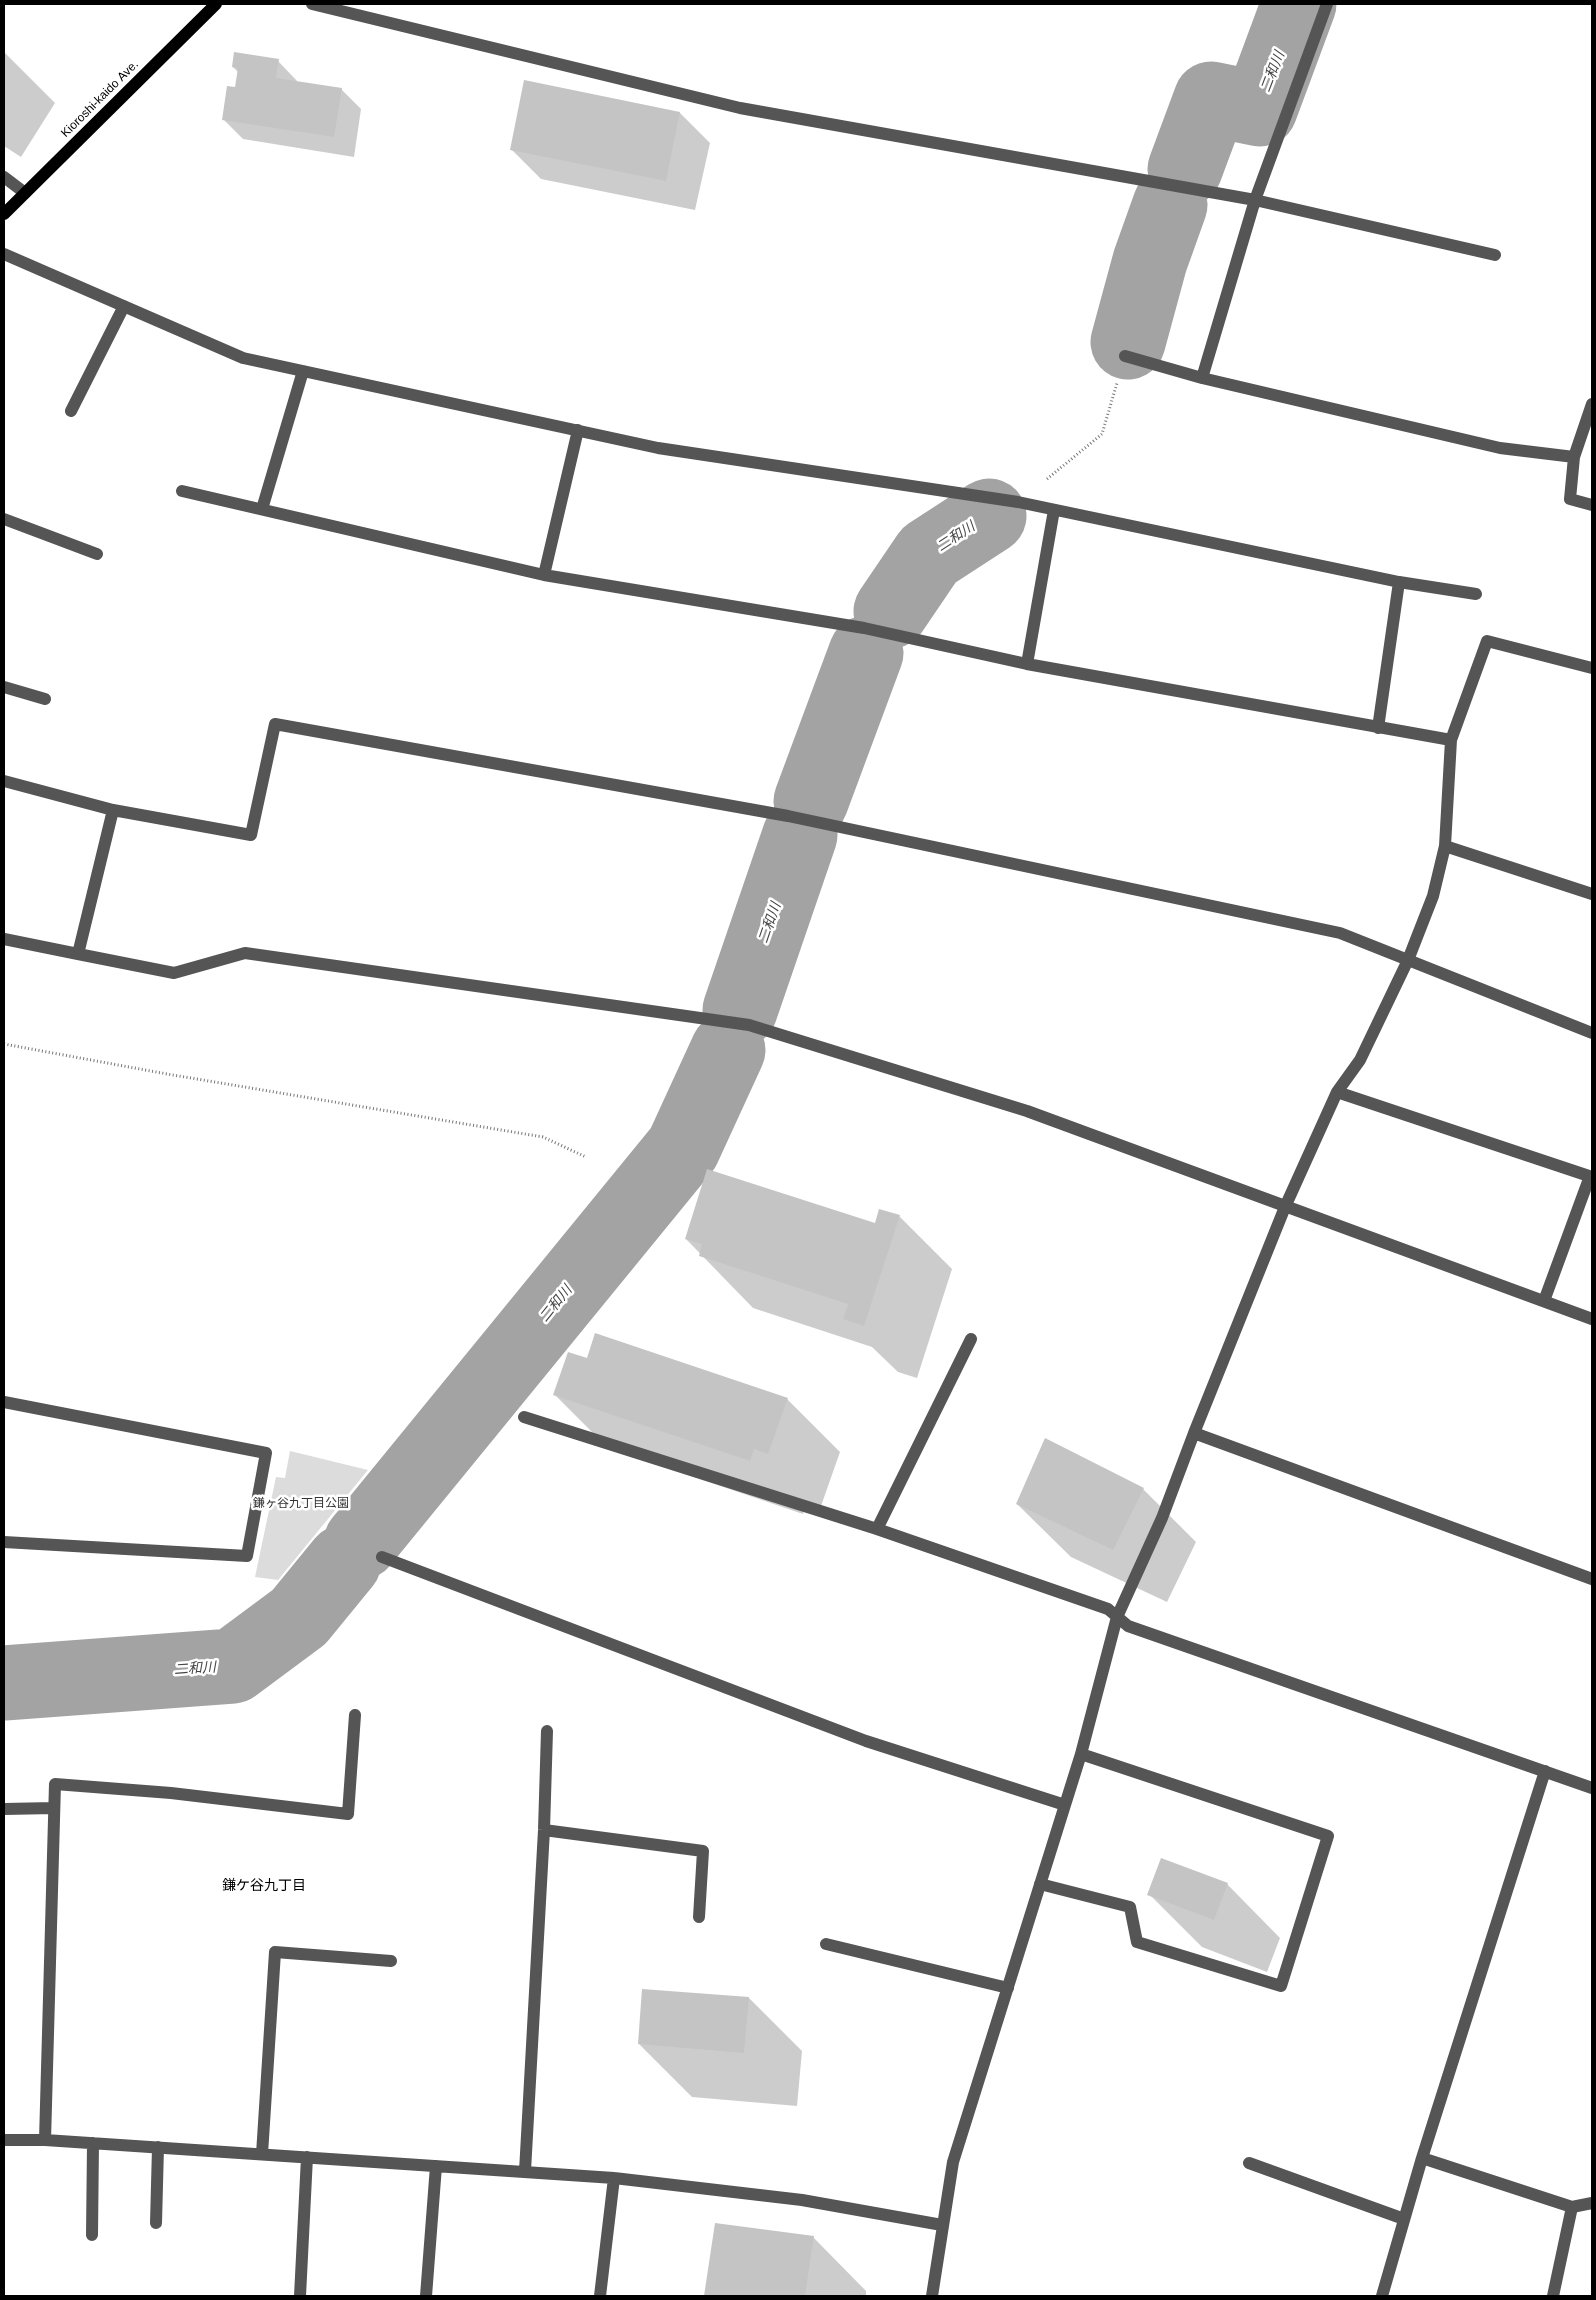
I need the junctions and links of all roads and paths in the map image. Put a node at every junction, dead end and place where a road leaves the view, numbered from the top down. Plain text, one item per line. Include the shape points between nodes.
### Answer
1 (216, 4) edge
2 (312, 4) edge
3 (1327, 4) edge
4 (4, 177) edge
5 (25, 193) junction
6 (1255, 200) junction
7 (4, 214) edge
8 (4, 254) edge
9 (1494, 255) dead end
10 (124, 306) junction
11 (1125, 356) joint
12 (304, 371) junction
13 (1202, 378) junction
14 (1592, 404) edge
15 (71, 411) dead end
16 (578, 430) junction
17 (1574, 457) junction
18 (182, 490) dead end
19 (1018, 502) junction
20 (1592, 505) edge
21 (262, 509) junction
22 (1054, 510) junction
23 (4, 519) edge
24 (97, 554) dead end
25 (544, 575) junction
26 (1399, 582) junction
27 (1476, 594) dead end
28 (1026, 664) junction
29 (1592, 668) edge
30 (4, 687) edge
31 (45, 699) dead end
32 (1378, 728) junction
33 (1451, 740) junction
34 (4, 781) edge
35 (113, 810) junction
36 (1445, 846) junction
37 (1592, 894) edge
38 (4, 938) edge
39 (78, 954) junction
40 (1408, 960) junction
41 (1592, 1033) edge
42 (4, 1044) edge
43 (1337, 1092) junction
44 (586, 1157) dead end
45 (1591, 1177) edge
46 (1285, 1207) junction
47 (1544, 1301) junction
48 (1592, 1319) edge
49 (971, 1339) dead end
50 (4, 1402) edge
51 (524, 1417) dead end
52 (1194, 1432) junction
53 (878, 1529) junction
54 (4, 1542) edge
55 (382, 1557) dead end
56 (1592, 1580) edge
57 (1117, 1617) junction
58 (355, 1715) dead end
59 (547, 1732) dead end
60 (1081, 1754) junction
61 (1545, 1771) junction
62 (1592, 1788) edge
63 (1065, 1805) junction
64 (54, 1808) junction
65 (4, 1809) edge
66 (544, 1830) junction
67 (1040, 1884) junction
68 (699, 1917) dead end
69 (826, 1944) dead end
70 (391, 1961) dead end
71 (1008, 1988) junction
72 (4, 2140) edge
73 (46, 2140) junction
74 (93, 2143) junction
75 (158, 2147) junction
76 (262, 2154) junction
77 (307, 2157) junction
78 (1422, 2158) junction
79 (1249, 2163) dead end
80 (436, 2166) junction
81 (525, 2171) junction
82 (614, 2178) junction
83 (1592, 2203) edge
84 (1572, 2207) junction
85 (1404, 2219) junction
86 (156, 2223) dead end
87 (942, 2225) junction
88 (92, 2235) dead end
89 (300, 2296) edge
90 (426, 2296) edge
91 (600, 2296) edge
92 (932, 2296) edge
93 (1382, 2296) edge
94 (1552, 2296) edge

1 - 5 main road, Kioroshi-kaido Ave.
2 - 6 street via 740,108
3 - 6 street
4 - 5 street
5 - 7 main road, Kioroshi-kaido Ave.
6 - 9 street
6 - 13 street
8 - 10 street
10 - 12 street via 243,358
10 - 15 street
11 - 13 street
11 - 19 path via 1102,434
12 - 16 street
12 - 21 street
13 - 17 street via 1500,448
14 - 17 street
16 - 19 street via 658,448
16 - 25 street
17 - 20 street via 1570,499
18 - 21 street
19 - 22 street
21 - 25 street
22 - 26 street
22 - 28 street
23 - 24 street
25 - 28 street via 864,628
26 - 27 street
26 - 32 street
28 - 32 street
29 - 33 street via 1488,641
30 - 31 street
32 - 33 street
33 - 36 street
34 - 35 street
35 - 39 street
35 - 40 street via 251,835 275,724 788,816 1340,933
36 - 37 street
36 - 40 street via 1433,896
38 - 39 street
39 - 46 street via 174,974 245,953 749,1025 1027,1111
40 - 41 street
40 - 43 street via 1360,1060
42 - 44 path via 543,1137
43 - 45 street
43 - 46 street
45 - 47 street
46 - 47 street
46 - 52 street
47 - 48 street
49 - 53 street
50 - 54 street via 266,1453 247,1556
51 - 53 street
52 - 56 street
52 - 57 street via 1162,1518
53 - 57 street via 1108,1609
55 - 63 street via 866,1741
57 - 60 street
57 - 61 street via 1128,1626
58 - 64 street via 348,1814 170,1793 55,1784
59 - 66 street
60 - 63 street
60 - 67 street via 1328,1836 1281,1986 1137,1942 1130,1907
61 - 62 street
61 - 78 street
63 - 67 street
64 - 65 street
64 - 73 street
66 - 68 street via 703,1851
66 - 81 street
67 - 71 street
69 - 71 street
70 - 76 street via 275,1952
71 - 87 street via 953,2162
72 - 73 street
73 - 74 street
74 - 75 street
74 - 88 street
75 - 76 street
75 - 86 street
76 - 77 street
77 - 80 street
77 - 89 street
78 - 84 street
78 - 85 street
79 - 85 street
80 - 81 street
80 - 90 street
81 - 82 street
82 - 87 street via 802,2200
82 - 91 street
83 - 84 street
84 - 94 street
85 - 93 street
87 - 92 street

